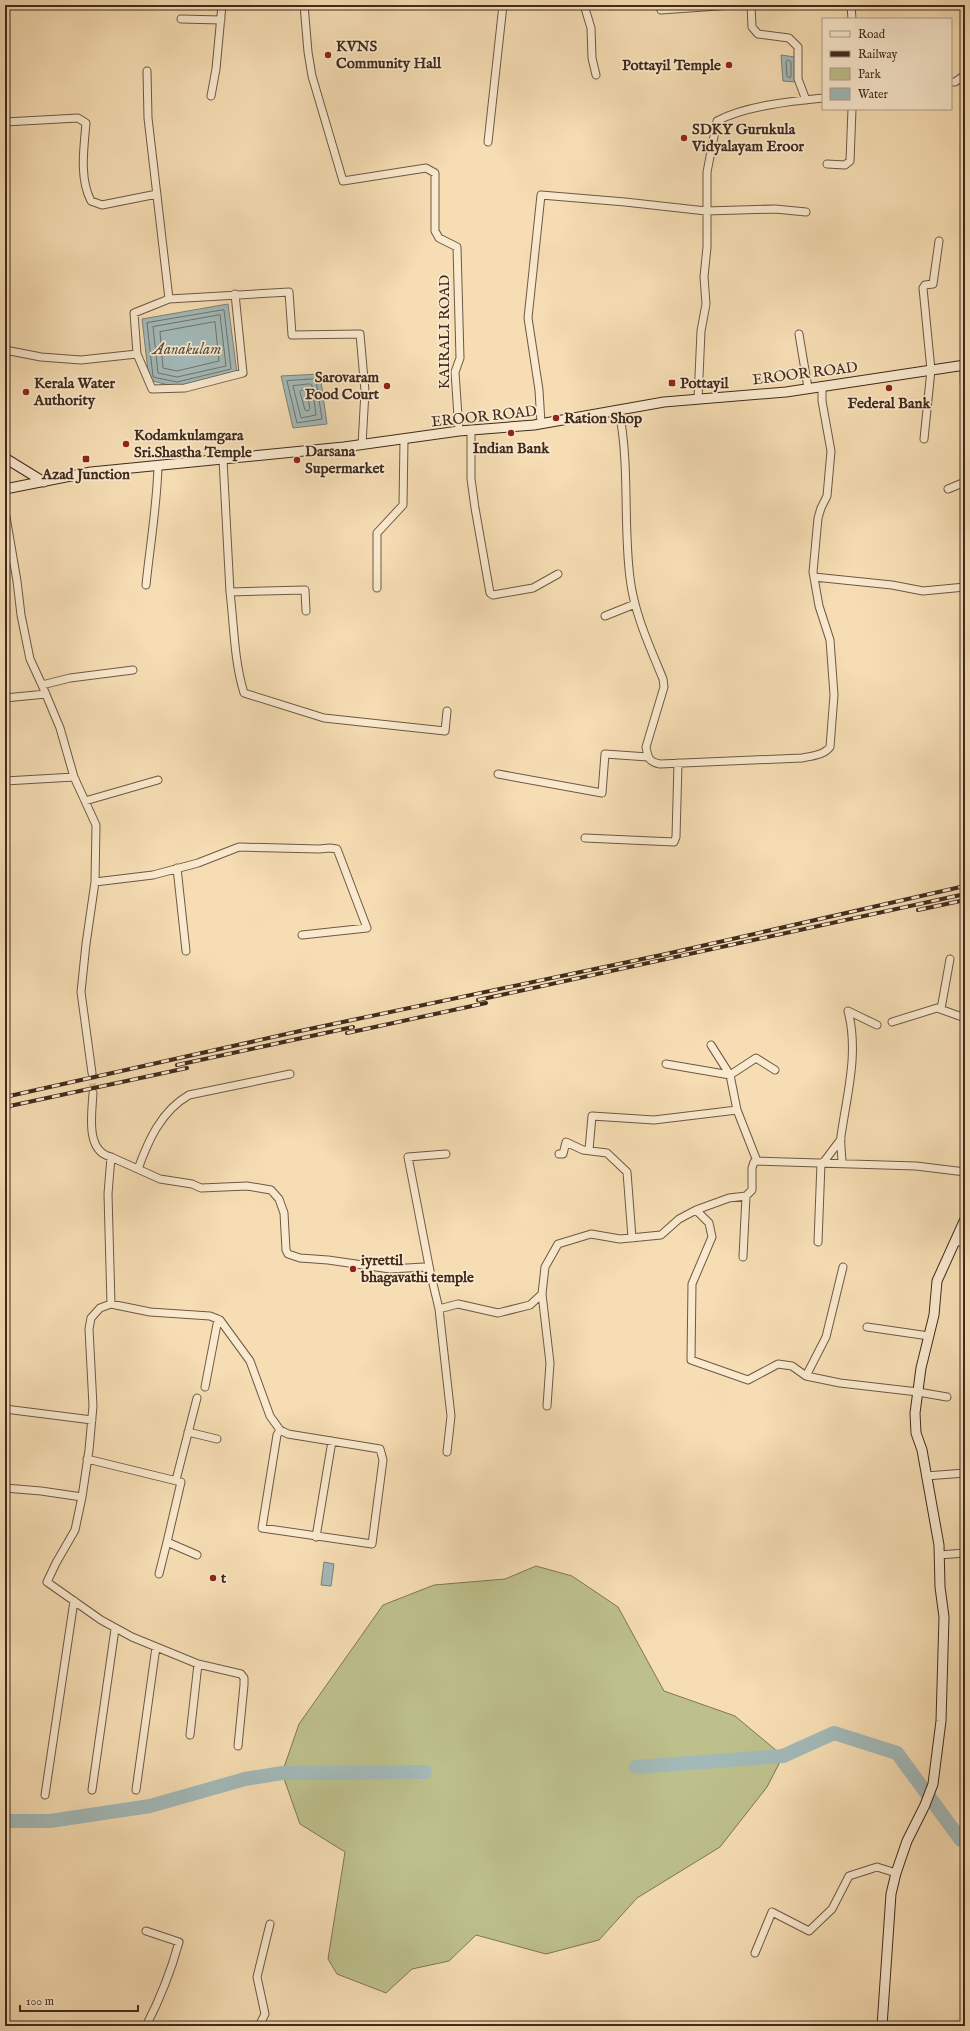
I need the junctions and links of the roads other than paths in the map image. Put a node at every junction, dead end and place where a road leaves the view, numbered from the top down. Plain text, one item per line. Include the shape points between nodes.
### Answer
1 (222, 5) edge
2 (304, 5) edge
3 (503, 5) edge
4 (584, 5) edge
5 (732, 5) edge
6 (751, 5) edge
7 (851, 5) edge
8 (661, 10) dead end
9 (852, 18) edge
10 (181, 19) dead end
11 (220, 20) junction
12 (147, 71) dead end
13 (965, 75) edge
14 (596, 76) dead end
15 (952, 82) edge
16 (211, 96) dead end
17 (822, 98) edge
18 (806, 100) junction
19 (852, 110) edge
20 (5, 122) edge
21 (488, 142) dead end
22 (827, 164) dead end
23 (157, 194) junction
24 (706, 211) junction
25 (806, 212) dead end
26 (939, 240) dead end
27 (235, 294) junction
28 (169, 299) junction
29 (798, 334) dead end
30 (5, 350) edge
31 (137, 354) junction
32 (965, 365) edge
33 (931, 370) junction
34 (822, 386) junction
35 (808, 388) junction
36 (698, 399) junction
37 (619, 411) junction
38 (965, 415) edge
39 (541, 424) junction
40 (471, 430) junction
41 (459, 431) junction
42 (924, 439) dead end
43 (404, 440) junction
44 (362, 445) junction
45 (5, 458) edge
46 (223, 460) junction
47 (158, 466) junction
48 (44, 482) junction
49 (965, 482) edge
50 (5, 489) edge
51 (948, 489) dead end
52 (5, 511) edge
53 (558, 574) dead end
54 (814, 576) junction
55 (146, 585) dead end
56 (965, 587) edge
57 (377, 588) dead end
58 (230, 592) junction
59 (635, 604) junction
60 (306, 611) dead end
61 (605, 616) dead end
62 (133, 670) dead end
63 (42, 685) junction
64 (46, 694) junction
65 (5, 698) edge
66 (447, 711) dead end
67 (648, 758) junction
68 (678, 763) junction
69 (498, 774) dead end
70 (74, 777) junction
71 (158, 780) dead end
72 (5, 782) edge
73 (85, 801) junction
74 (585, 838) dead end
75 (177, 868) junction
76 (95, 882) junction
77 (302, 935) dead end
78 (186, 951) dead end
79 (950, 959) dead end
80 (941, 1010) junction
81 (965, 1018) edge
82 (892, 1022) dead end
83 (877, 1025) dead end
84 (712, 1045) dead end
85 (666, 1064) dead end
86 (775, 1070) dead end
87 (92, 1073) tunnel mouth
88 (290, 1074) dead end
89 (730, 1075) junction
90 (93, 1093) tunnel mouth
91 (737, 1110) junction
92 (841, 1139) junction
93 (589, 1150) junction
94 (446, 1154) dead end
95 (559, 1154) dead end
96 (111, 1157) junction
97 (757, 1161) junction
98 (822, 1163) junction
99 (842, 1164) junction
100 (138, 1169) junction
101 (965, 1172) edge
102 (746, 1196) junction
103 (696, 1210) junction
104 (965, 1219) edge
105 (632, 1238) junction
106 (818, 1242) dead end
107 (955, 1242) junction
108 (965, 1243) edge
109 (743, 1257) dead end
110 (843, 1267) dead end
111 (430, 1271) junction
112 (542, 1294) junction
113 (112, 1304) junction
114 (439, 1309) junction
115 (218, 1319) junction
116 (867, 1327) dead end
117 (929, 1336) junction
118 (806, 1376) junction
119 (205, 1387) dead end
120 (918, 1392) junction
121 (947, 1397) dead end
122 (197, 1398) dead end
123 (547, 1406) dead end
124 (5, 1409) edge
125 (92, 1420) junction
126 (280, 1430) junction
127 (188, 1432) junction
128 (217, 1439) dead end
129 (332, 1441) junction
130 (447, 1452) dead end
131 (87, 1459) junction
132 (965, 1473) edge
133 (926, 1476) junction
134 (176, 1480) junction
135 (5, 1488) edge
136 (82, 1497) junction
137 (316, 1537) junction
138 (167, 1542) junction
139 (965, 1553) edge
140 (197, 1555) dead end
141 (939, 1555) junction
142 (159, 1574) dead end
143 (74, 1601) junction
144 (115, 1629) junction
145 (156, 1647) junction
146 (198, 1664) junction
147 (190, 1735) dead end
148 (238, 1746) dead end
149 (92, 1790) dead end
150 (136, 1790) dead end
151 (45, 1795) dead end
152 (896, 1873) junction
153 (270, 1924) dead end
154 (146, 1931) dead end
155 (755, 1953) dead end
156 (146, 2026) edge
157 (259, 2026) edge
158 (882, 2026) edge

1 - 11 street
2 - 41 street, KAIRALI ROAD via 312,76 343,181 426,168 435,173 435,231 439,238 457,247 460,358 455,372
3 - 21 street
4 - 14 street via 591,28 592,58
5 - 8 street
6 - 18 street via 752,27 758,34 789,38 798,47 798,79
7 - 9 street
10 - 11 street
11 - 16 street
12 - 23 street via 148,118
13 - 15 street
17 - 18 street
18 - 24 street via 729,114 718,121 707,172
19 - 22 street via 850,161 844,165
20 - 23 street via 78,118 86,123 84,178 85,190 91,201 102,205
23 - 28 street
24 - 25 street via 775,209
24 - 36 street via 706,304 701,331
24 - 39 street via 541,195 528,318 539,390
26 - 33 street via 933,284 923,286
27 - 28 street
27 - 31 street via 243,373 185,388 152,389
27 - 44 street via 290,292 292,335 360,334 365,391
28 - 31 street via 134,313
29 - 35 street
30 - 31 street via 41,357 81,360
32 - 33 main road, EROOR ROAD
32 - 38 street
33 - 34 main road, EROOR ROAD
33 - 42 street
34 - 35 main road, EROOR ROAD
34 - 54 street via 830,451 827,496 820,508 816,529
35 - 36 main road, EROOR ROAD
36 - 37 main road, EROOR ROAD via 664,402
37 - 39 main road, EROOR ROAD
37 - 59 street via 625,464 630,579
39 - 40 main road, EROOR ROAD
40 - 41 main road, EROOR ROAD
40 - 53 street via 475,508 490,593 493,595 528,590
41 - 43 main road, EROOR ROAD
43 - 44 main road, EROOR ROAD
43 - 57 street via 403,505 377,533
44 - 46 main road, EROOR ROAD
45 - 48 main road
46 - 47 main road, EROOR ROAD
46 - 58 street
47 - 48 main road, EROOR ROAD via 91,472
47 - 55 street via 157,502
48 - 50 main road, EROOR ROAD
49 - 51 street
52 - 63 street via 30,659
54 - 56 street via 892,585 923,592
54 - 68 street via 819,606 830,640 834,695 830,747 827,751 802,758
58 - 60 street via 305,590
58 - 66 street via 237,671 244,693 324,718 445,731
59 - 61 street
59 - 67 street via 664,679 664,687 646,747
62 - 63 street via 70,678
63 - 64 street
64 - 65 street
64 - 70 street via 60,728
67 - 68 street via 660,764
67 - 69 street via 605,754 602,793
68 - 74 street via 674,842
70 - 72 street
70 - 73 street
71 - 73 street
73 - 76 street via 96,825
75 - 76 street via 153,875
75 - 77 street via 239,847 337,849 367,928
75 - 78 street
76 - 87 street via 81,992
79 - 80 street
80 - 81 street
80 - 82 street via 937,1008
83 - 92 street via 848,1011 853,1055
84 - 89 street
85 - 89 street
86 - 89 street via 756,1058
88 - 100 street via 188,1095 160,1121
89 - 91 street
90 - 96 street via 94,1143 98,1150
91 - 93 street via 654,1120 592,1116
91 - 97 street
92 - 98 street
92 - 99 street
93 - 95 street via 566,1142 563,1154
93 - 105 street via 607,1153 626,1172
94 - 111 street via 408,1157
96 - 100 street
96 - 113 street via 108,1194
97 - 98 street
97 - 102 street via 752,1168 752,1190
98 - 99 street
98 - 106 street
99 - 101 street via 916,1166
100 - 111 street via 160,1179 201,1188 247,1186 271,1190 279,1199 284,1213 288,1254 300,1258 390,1269 424,1267
102 - 103 street via 729,1198
102 - 109 street
103 - 105 street via 679,1219 661,1235
103 - 118 street via 708,1223 712,1237 692,1284 691,1360 748,1380 778,1364 792,1366
104 - 107 main road
105 - 112 street via 620,1239 591,1234 558,1244 545,1267
107 - 108 street
107 - 117 main road via 937,1281
110 - 118 street via 826,1337
111 - 114 street
112 - 114 street via 530,1305 498,1313 458,1304
112 - 123 street via 550,1363
113 - 115 street via 150,1312 210,1316
113 - 125 street via 100,1308 91,1318 89,1329
114 - 130 street via 451,1416
115 - 119 street
115 - 126 street via 233,1335 250,1361 270,1416
116 - 117 street
117 - 120 main road
118 - 120 street via 840,1383
120 - 121 street
120 - 133 main road via 916,1433
122 - 127 street
124 - 125 street
125 - 131 street
126 - 129 street via 288,1434
126 - 137 street via 277,1435 262,1528
127 - 128 street
127 - 134 street
129 - 137 street
129 - 137 street via 380,1449 382,1452 372,1544
131 - 134 street
131 - 136 street
132 - 133 street
133 - 141 main road via 934,1510
134 - 138 street via 181,1482
135 - 136 street
136 - 143 street via 75,1530 47,1580 56,1590
138 - 140 street
138 - 142 street
139 - 141 street
141 - 152 main road via 944,1648 941,1721 933,1784 907,1841
143 - 144 street
143 - 151 street
144 - 145 street
144 - 149 street
145 - 146 street
145 - 150 street
146 - 147 street
146 - 148 street via 241,1674 244,1678
152 - 155 street via 876,1867 849,1876 832,1909 809,1931 772,1912
152 - 158 main road via 891,1894
153 - 157 street via 257,1977 265,2014
154 - 156 street via 179,1942 173,1965

